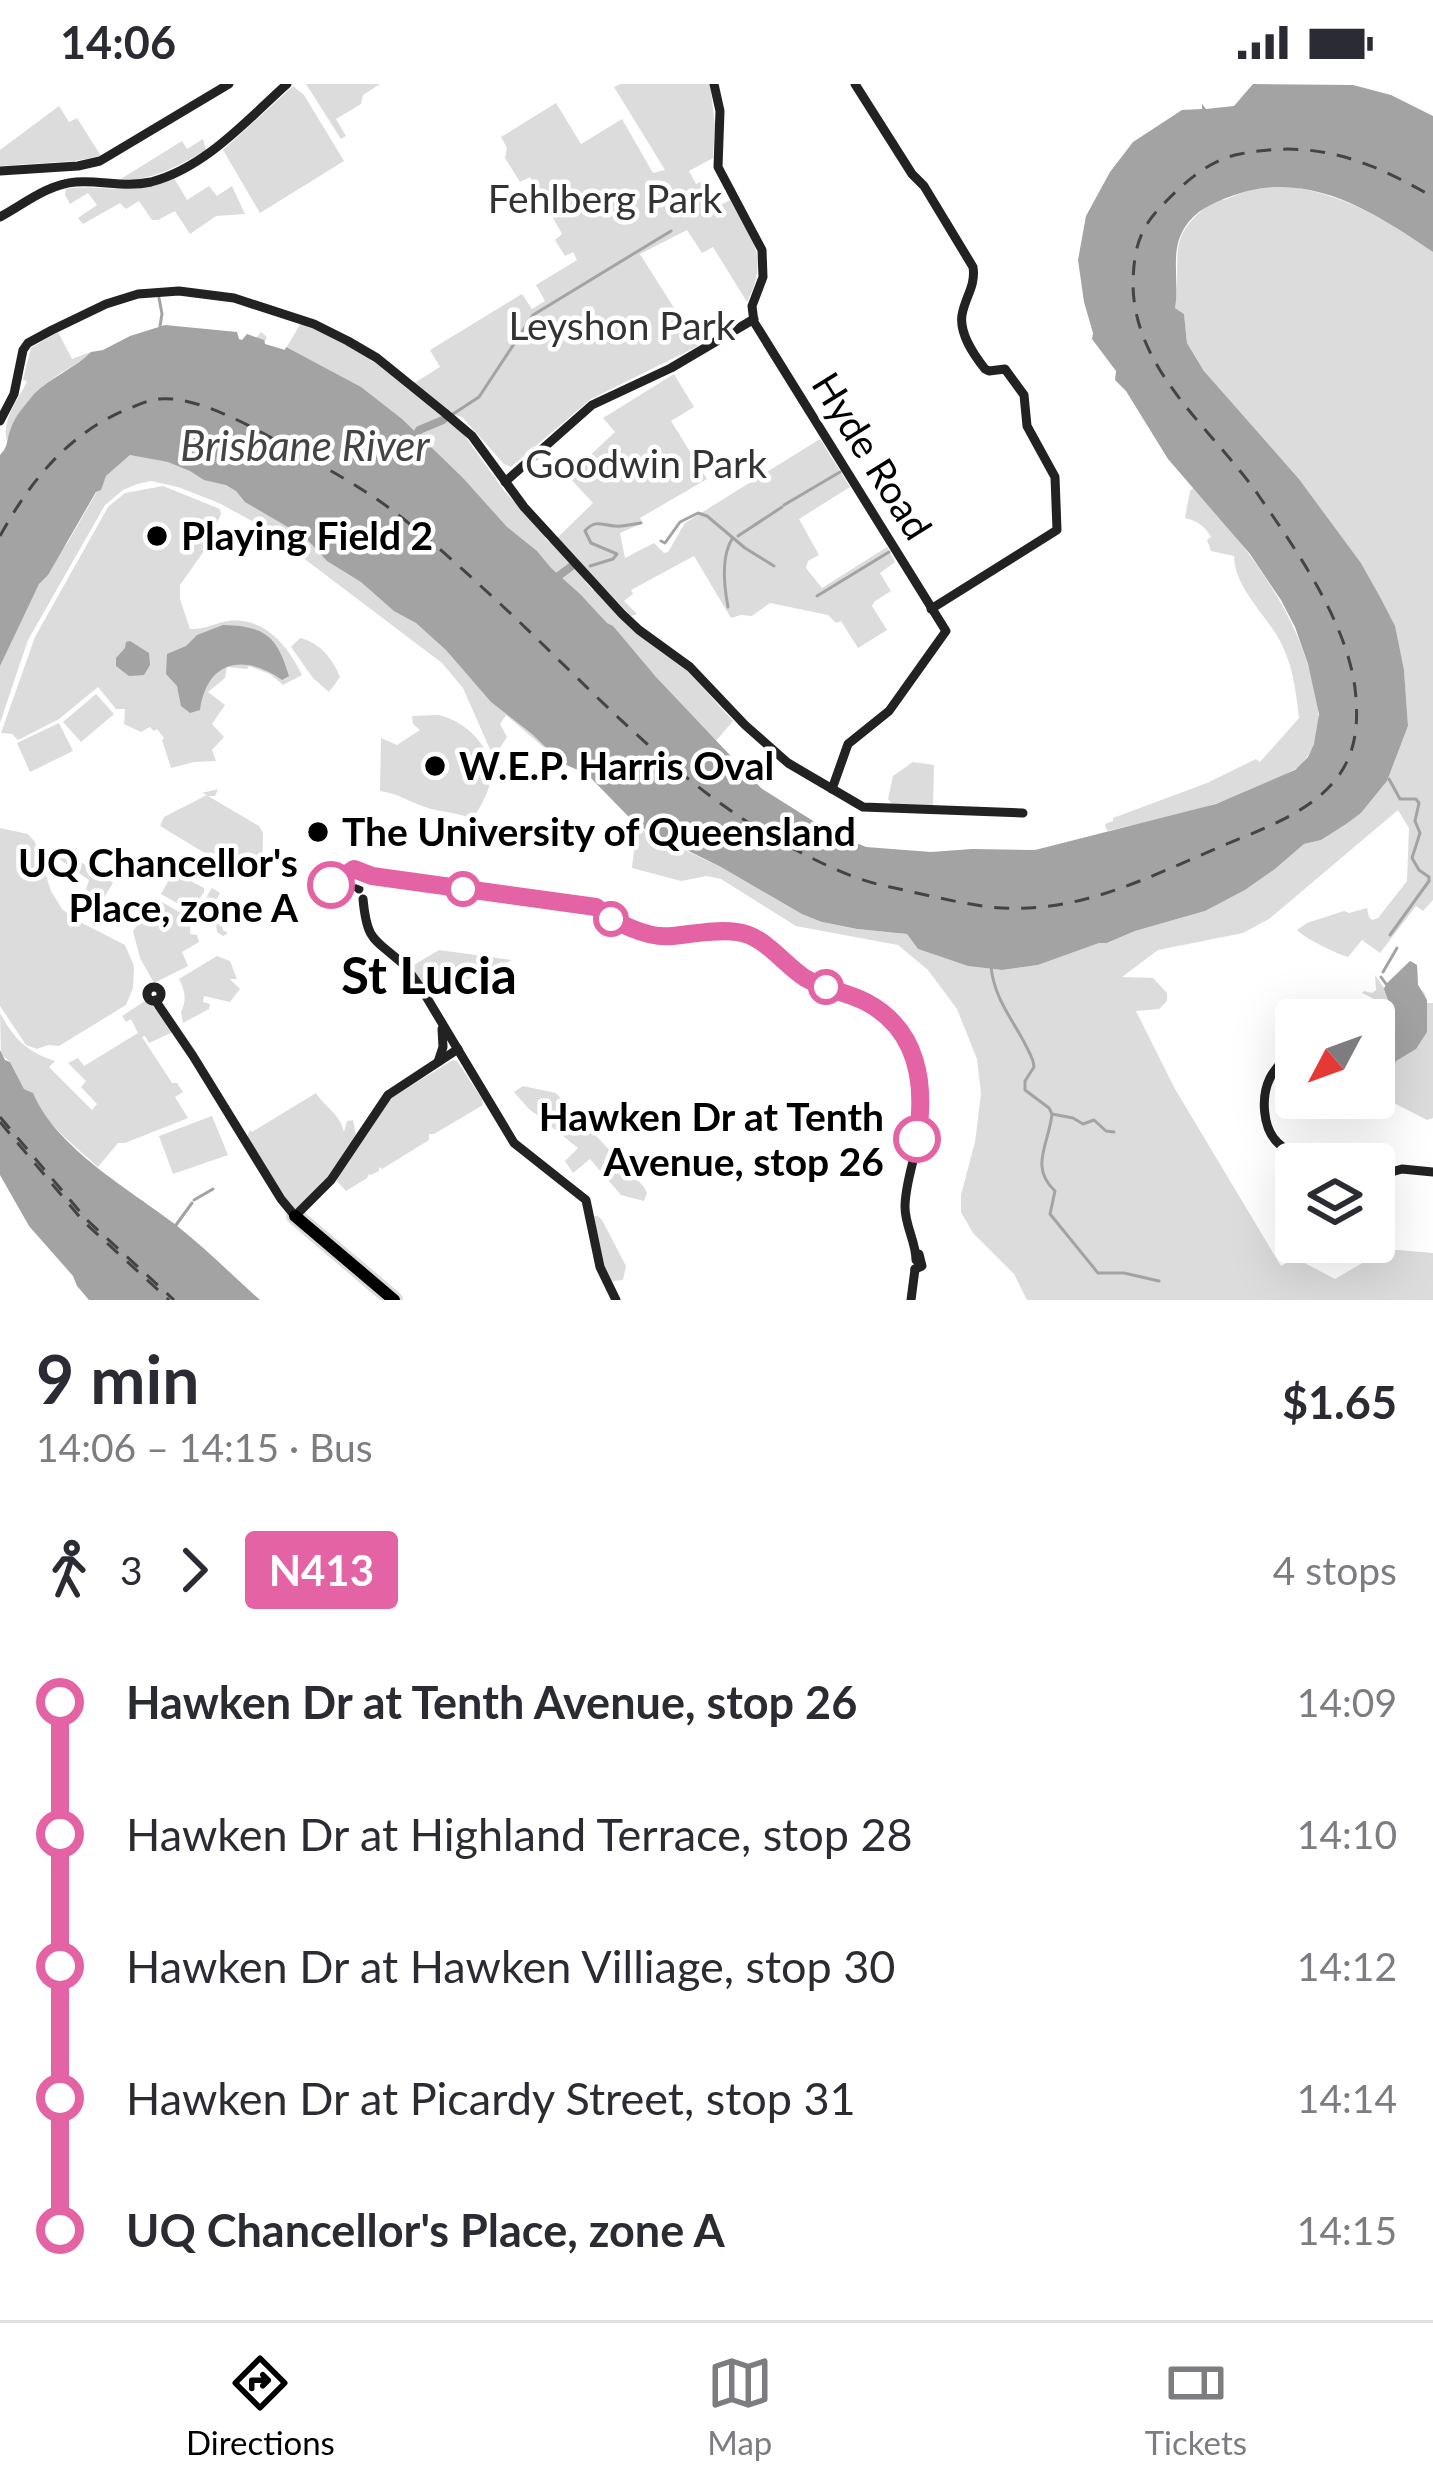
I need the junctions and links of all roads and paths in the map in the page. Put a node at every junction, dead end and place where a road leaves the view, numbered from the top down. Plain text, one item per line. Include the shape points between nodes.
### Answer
1 (230, 84) edge
2 (287, 84) edge
3 (714, 84) edge
4 (855, 84) edge
5 (78, 166) junction
6 (0, 171) edge
7 (78, 182) junction
8 (0, 217) edge
9 (753, 314) junction
10 (0, 421) edge
11 (505, 482) junction
12 (931, 609) junction
13 (832, 789) junction
14 (1023, 813) dead end
15 (416, 983) junction
16 (158, 998) dead end
17 (442, 1029) junction
18 (457, 1050) junction
19 (437, 1062) junction
20 (1275, 1070) edge
21 (1278, 1143) edge
22 (1395, 1171) edge
23 (1432, 1172) edge
24 (295, 1216) junction
25 (394, 1300) edge
26 (616, 1300) edge
27 (911, 1300) edge

1 - 5 street via 106,158
2 - 7 street via 213,149 168,176 130,185
3 - 9 street via 718,167 763,260
4 - 12 street via 974,267 961,320 968,342 985,370 1007,370 1024,395 1027,426 1055,477 1057,530
5 - 6 street
5 - 7 street
7 - 8 street
9 - 11 street via 671,368 592,405
9 - 12 street, Hyde Road
10 - 11 street via 28,343 106,304 179,291 234,298 314,324 377,358 467,431
11 - 13 street via 630,621 788,763
12 - 13 street, Hyde Road via 946,631 889,711 846,748
13 - 14 street via 868,808
15 - 17 street
15 - 18 street
15 - 27 street via 368,929 358,883 372,876 591,911 652,934 759,942 811,981 877,1009 914,1054 921,1086 905,1211 918,1265
16 - 24 street
17 - 18 street
17 - 19 street
18 - 19 street
18 - 26 street via 517,1146 586,1200
19 - 24 street via 388,1095 331,1180
20 - 21 street via 1266,1118
22 - 23 street
24 - 25 main road

